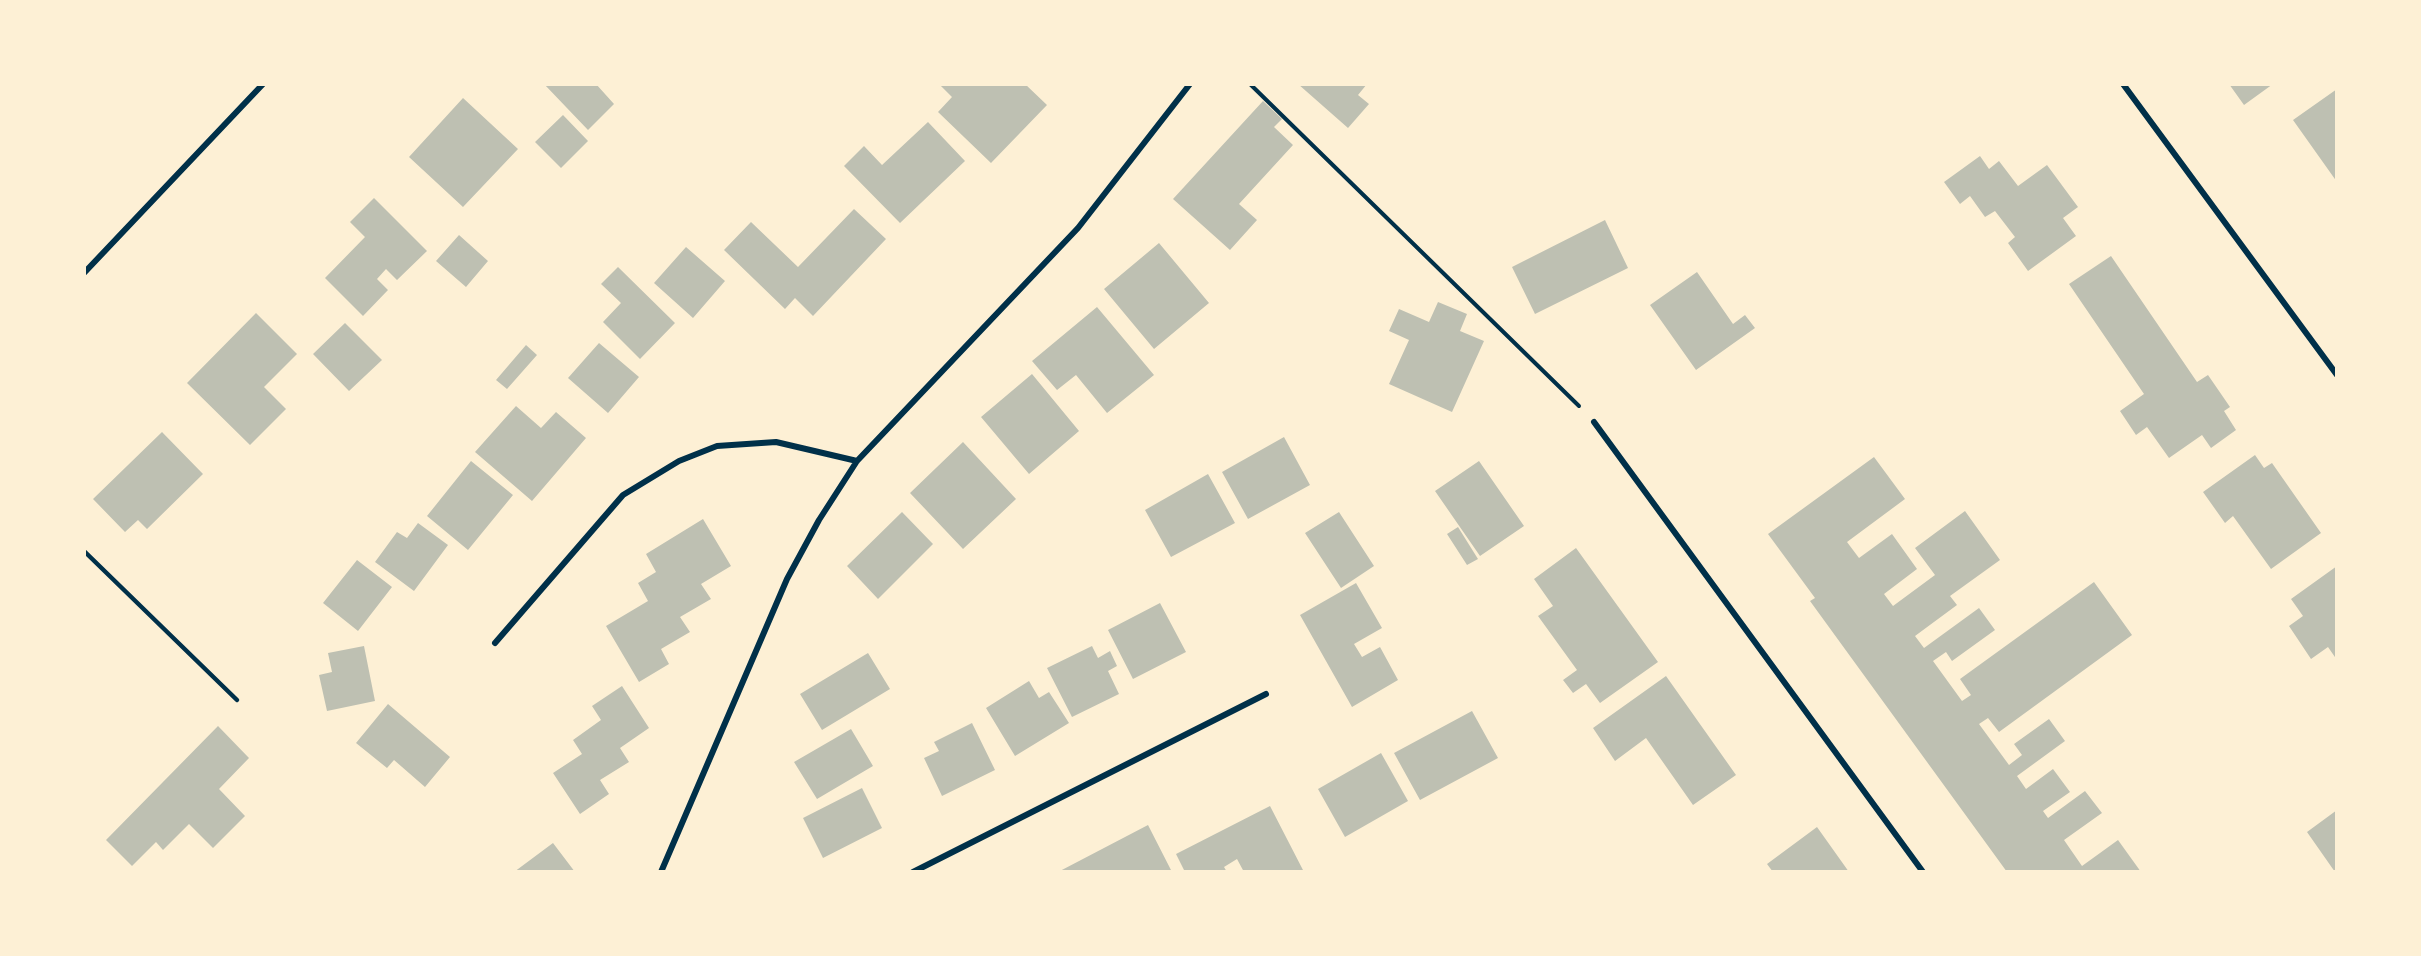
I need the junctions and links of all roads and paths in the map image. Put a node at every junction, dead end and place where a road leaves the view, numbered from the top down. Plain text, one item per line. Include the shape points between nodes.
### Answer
1 (263, 84) edge
2 (1190, 84) edge
3 (1250, 84) edge
4 (2123, 84) edge
5 (84, 273) edge
6 (2337, 375) edge
7 (1594, 422) joint
8 (858, 461) junction
9 (84, 551) edge
10 (495, 643) dead end
11 (1266, 694) dead end
12 (237, 700) dead end
13 (661, 872) edge
14 (913, 872) edge
15 (1923, 872) edge

1 - 5 street
2 - 8 street via 1078,228
3 - 7 path
4 - 6 street
7 - 15 street
8 - 10 street via 776,442 717,446 679,460 623,495
8 - 13 street via 787,579
9 - 12 lane
11 - 14 street

